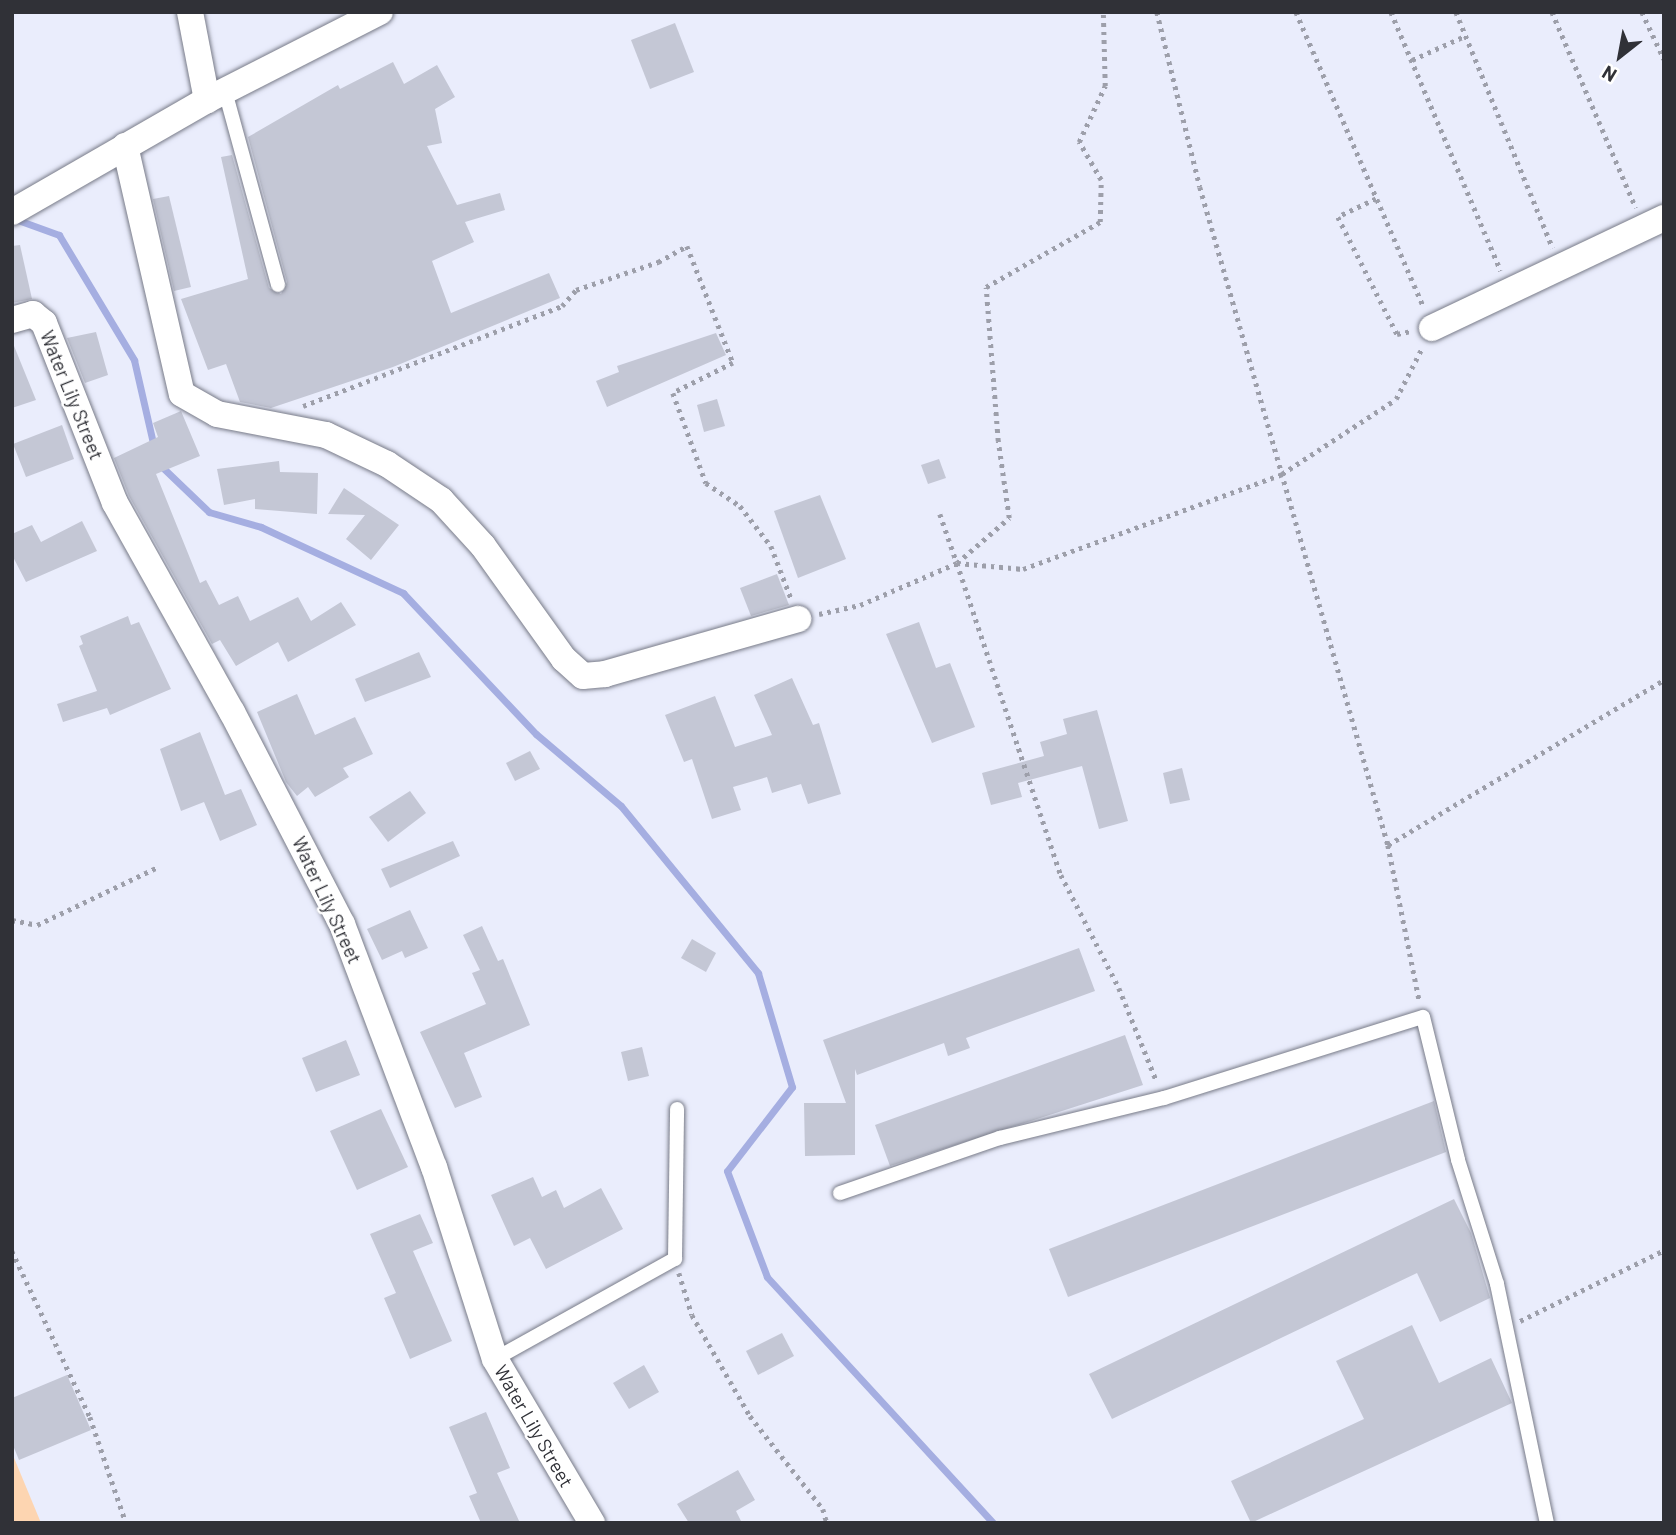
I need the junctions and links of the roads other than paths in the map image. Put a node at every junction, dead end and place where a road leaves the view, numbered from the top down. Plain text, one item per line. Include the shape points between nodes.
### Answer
1 (190, 12) edge
2 (380, 12) edge
3 (216, 95) junction
4 (125, 146) junction
5 (12, 212) edge
6 (1654, 223) edge
7 (278, 285) dead end
8 (12, 320) edge
9 (1432, 328) road end
10 (798, 619) road end
11 (677, 1109) dead end
12 (840, 1193) dead end
13 (495, 1359) junction
14 (592, 1523) edge
15 (1547, 1523) edge

1 - 3 street
2 - 3 street
3 - 4 street
3 - 7 lane
4 - 5 street
4 - 10 street via 182,394 217,414 326,435 387,464 441,500 483,546 564,659 583,676 606,674
6 - 9 street
8 - 13 street, Water Lily Street via 33,314 44,323 115,503 232,712 342,924 434,1167
11 - 13 lane via 674,1259
12 - 15 lane via 1000,1138 1164,1098 1423,1017 1506,1328
13 - 14 street, Water Lily Street

